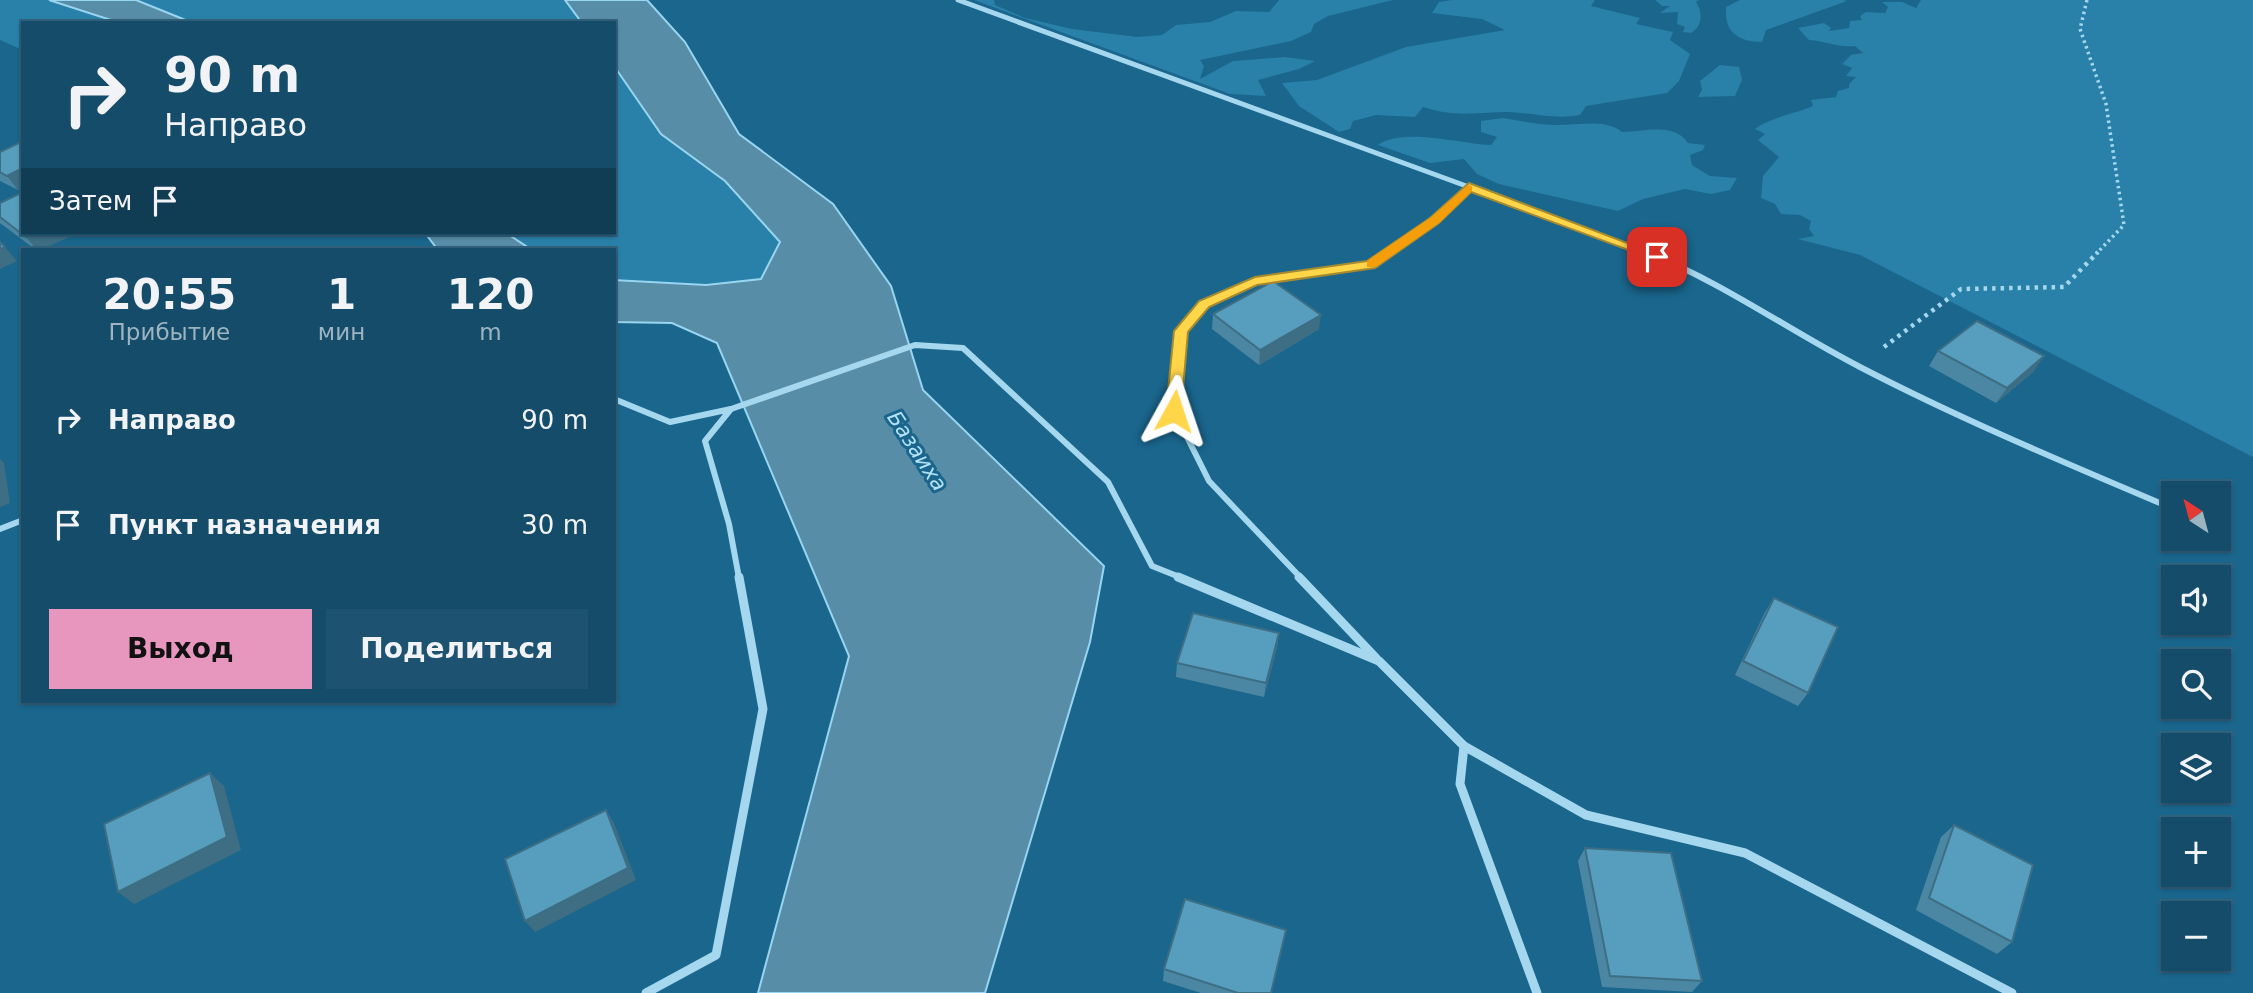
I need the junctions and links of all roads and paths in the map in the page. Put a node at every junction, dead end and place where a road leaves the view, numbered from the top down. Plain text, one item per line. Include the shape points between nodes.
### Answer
1 (958, 0) edge
2 (2087, 0) edge
3 (1469, 187) junction
4 (1859, 367) junction
5 (616, 400) edge
6 (731, 410) junction
7 (2161, 503) edge
8 (21, 521) edge
9 (0, 529) edge
10 (1379, 661) junction
11 (1464, 746) junction
12 (646, 993) edge
13 (1536, 993) edge
14 (2012, 993) edge

1 - 3 street
2 - 4 path via 2080,29 2106,104 2124,225 2064,287 1961,289
3 - 4 street via 1682,266
3 - 10 street via 1435,220 1370,265 1255,281 1204,304 1181,331 1174,411 1209,481
4 - 7 street via 2003,436
5 - 6 street via 670,422
6 - 10 street via 915,345 963,348 1108,482 1152,566
6 - 12 street via 705,441 729,524 763,709 716,955
8 - 9 street
10 - 11 street
11 - 13 street via 1460,784
11 - 14 street via 1586,815 1745,853

